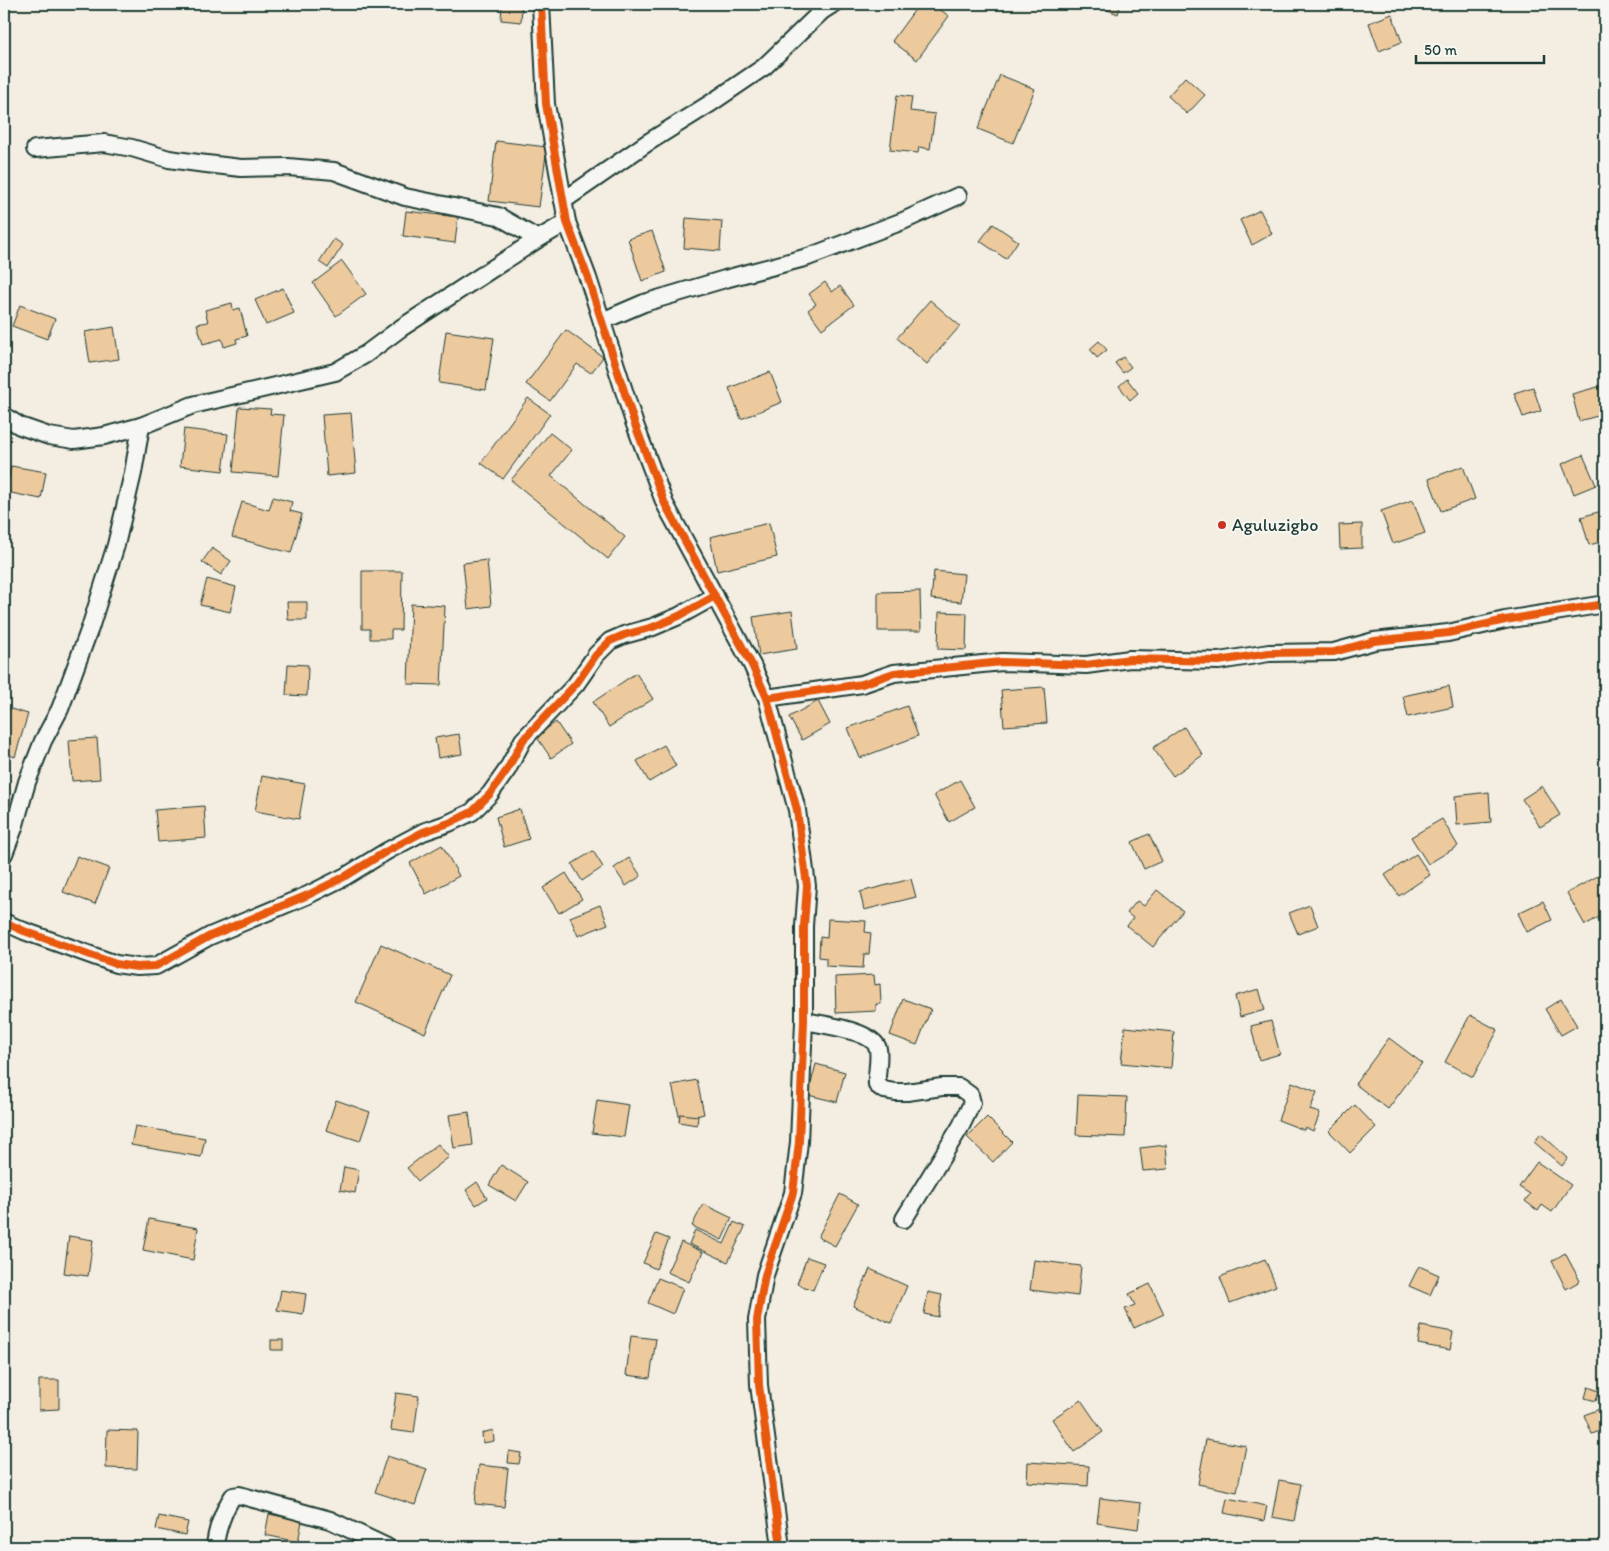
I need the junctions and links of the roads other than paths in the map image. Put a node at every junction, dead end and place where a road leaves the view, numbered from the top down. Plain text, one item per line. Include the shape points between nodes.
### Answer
1 (541, 4) edge
2 (833, 4) edge
3 (36, 149) dead end
4 (958, 196) dead end
5 (563, 201) junction
6 (567, 222) junction
7 (538, 239) junction
8 (602, 321) junction
9 (4, 416) edge
10 (141, 426) junction
11 (715, 596) junction
12 (1605, 604) edge
13 (767, 698) junction
14 (4, 854) edge
15 (4, 922) edge
16 (804, 1021) junction
17 (904, 1219) dead end
18 (215, 1547) edge
19 (387, 1547) edge
20 (781, 1547) edge

1 - 5 street via 546,104
2 - 5 street via 764,67
3 - 7 street via 104,143 198,163 334,172 405,197 498,216
4 - 8 street via 824,252 644,303
5 - 6 street
6 - 7 street
6 - 8 street
7 - 10 street via 335,372 193,405
8 - 11 street via 634,422 665,504
9 - 10 street via 20,426 49,436 74,440
10 - 14 street via 116,545 90,628 60,709 27,782
11 - 13 street
11 - 15 street via 662,623 610,641 576,684 523,740 490,794 472,812 422,832 346,876 210,936 156,966 116,964
12 - 13 street via 1448,633 1374,641 1334,652 1269,653 1218,661 1130,659 1086,665 1002,662 894,672 862,684
13 - 16 street via 797,810 807,886
16 - 17 street via 848,1030 872,1040 878,1048 878,1084 884,1090 907,1092 959,1087 970,1094 972,1103 961,1126
16 - 20 street via 799,1142 793,1193 765,1275 758,1320 759,1385
18 - 19 street via 229,1501 239,1495 330,1520

